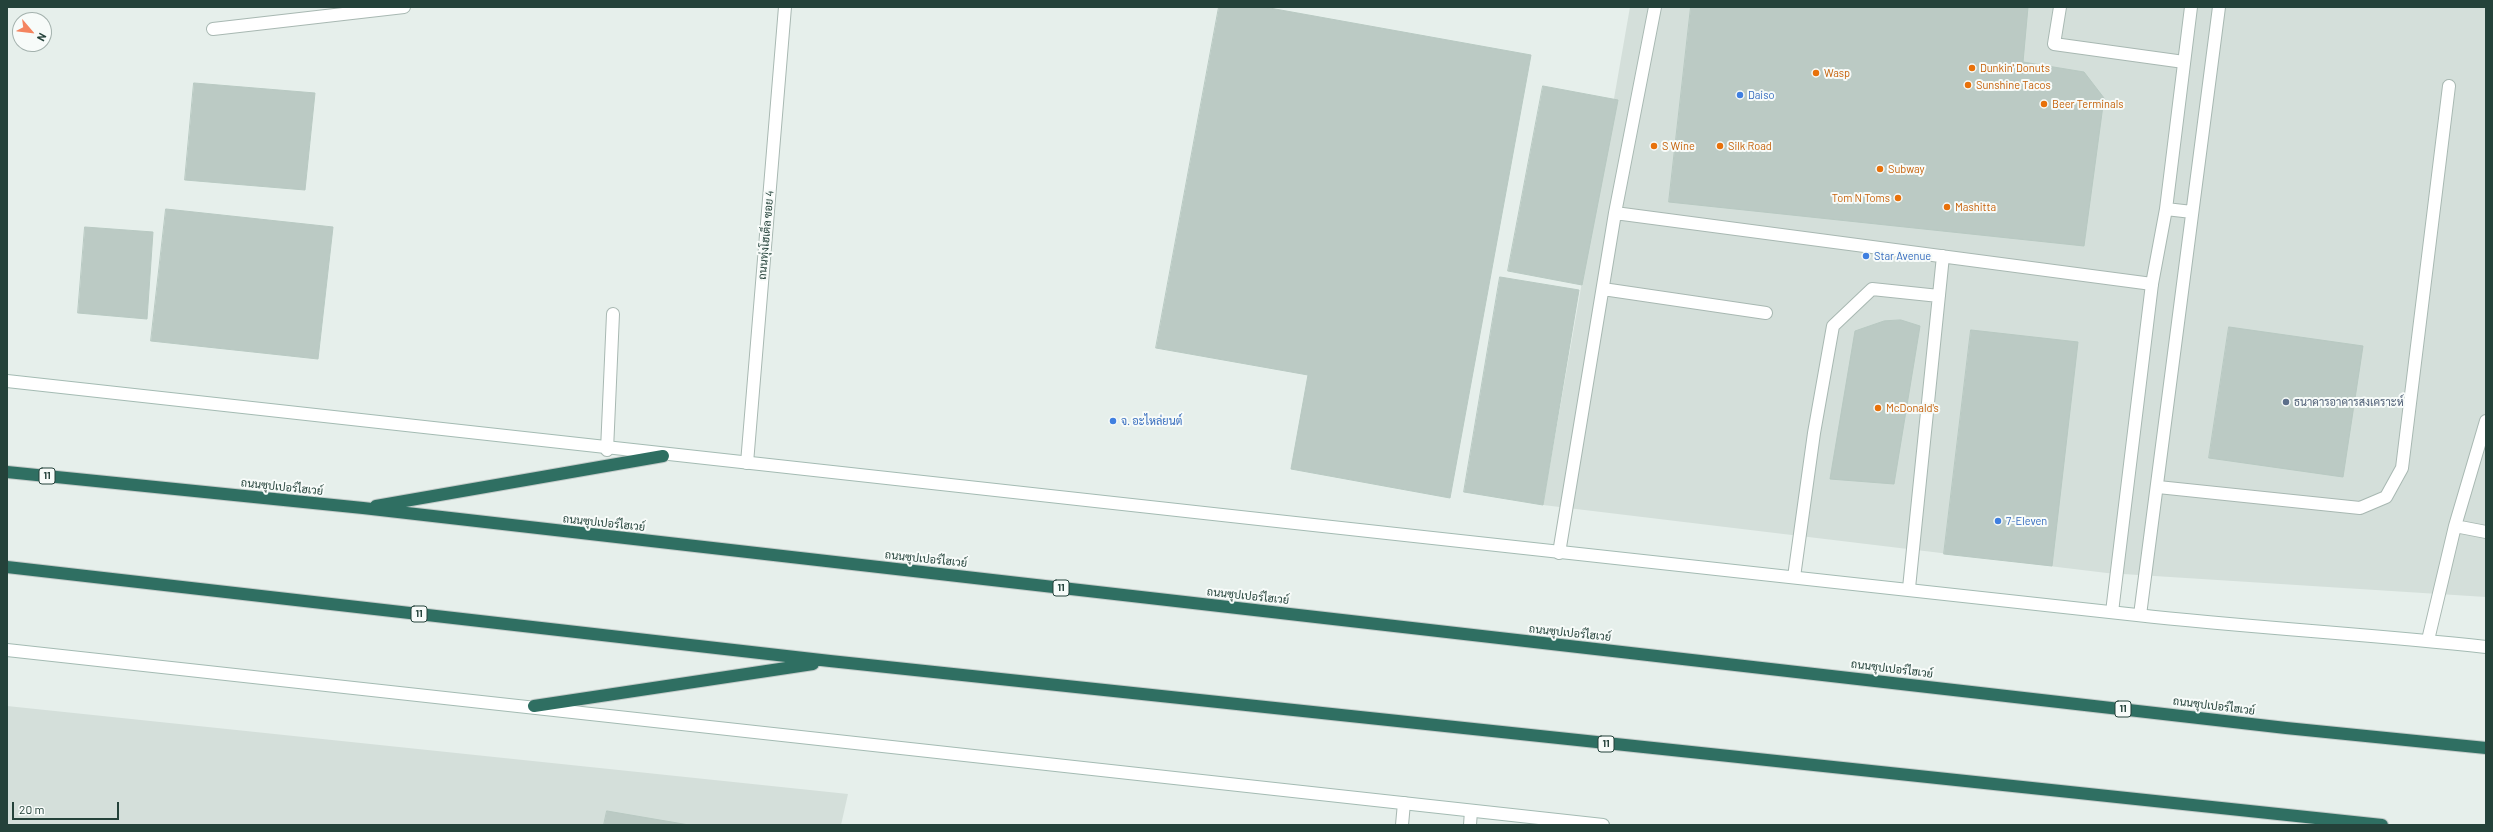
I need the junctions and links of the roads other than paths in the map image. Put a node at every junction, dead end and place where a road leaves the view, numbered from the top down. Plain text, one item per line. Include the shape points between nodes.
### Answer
1 (404, 7) edge
2 (785, 7) edge
3 (1655, 7) edge
4 (2060, 7) edge
5 (2191, 7) edge
6 (2219, 7) edge
7 (213, 29) dead end
8 (2184, 62) junction
9 (2449, 86) dead end
10 (2166, 209) junction
11 (2192, 212) junction
12 (1615, 213) junction
13 (1943, 256) junction
14 (2152, 284) junction
15 (1603, 289) junction
16 (1939, 296) junction
17 (1766, 313) dead end
18 (613, 314) dead end
19 (7, 381) edge
20 (2486, 421) edge
21 (607, 450) junction
22 (663, 456) junction
23 (747, 463) junction
24 (7, 472) edge
25 (2158, 487) junction
26 (363, 508) junction
27 (2455, 526) junction
28 (2486, 532) edge
29 (1559, 553) junction
30 (7, 567) edge
31 (1794, 577) junction
32 (1909, 588) junction
33 (2112, 612) junction
34 (2140, 615) junction
35 (2428, 640) junction
36 (2486, 647) edge
37 (7, 650) edge
38 (830, 662) junction
39 (534, 706) junction
40 (2486, 748) edge
41 (1404, 803) junction
42 (1471, 811) junction
43 (1402, 825) edge
44 (1470, 825) edge
45 (1603, 825) edge
46 (2382, 825) edge

1 - 7 main road
2 - 23 main road, ถนนทุ่งโฮเต็ล ซอย 4
3 - 12 main road
4 - 8 main road via 2054,44
5 - 8 main road
6 - 11 main road
8 - 10 main road
9 - 25 main road via 2402,468 2386,497 2360,508
10 - 11 main road
10 - 14 main road
11 - 25 main road
12 - 13 main road
12 - 15 main road
13 - 14 main road
13 - 16 main road
14 - 33 main road
15 - 17 main road
15 - 29 main road
16 - 31 main road via 1872,289 1833,326 1814,433
16 - 32 main road
18 - 21 main road
19 - 21 main road
20 - 27 main road
21 - 22 main road
22 - 23 main road
22 - 26 highway
23 - 29 main road
24 - 26 highway, ถนนซุปเปอร์ไฮเวย์ / 11
25 - 34 main road
26 - 40 highway, ถนนซุปเปอร์ไฮเวย์ / 11 via 2286,728
27 - 28 main road
27 - 35 main road
29 - 31 main road
30 - 38 highway, 11
31 - 32 main road
32 - 33 main road
33 - 34 main road
34 - 35 main road
35 - 36 main road
37 - 39 main road
38 - 39 highway
38 - 46 highway, 11
39 - 41 main road
41 - 42 main road
41 - 43 main road
42 - 44 main road
42 - 45 main road

